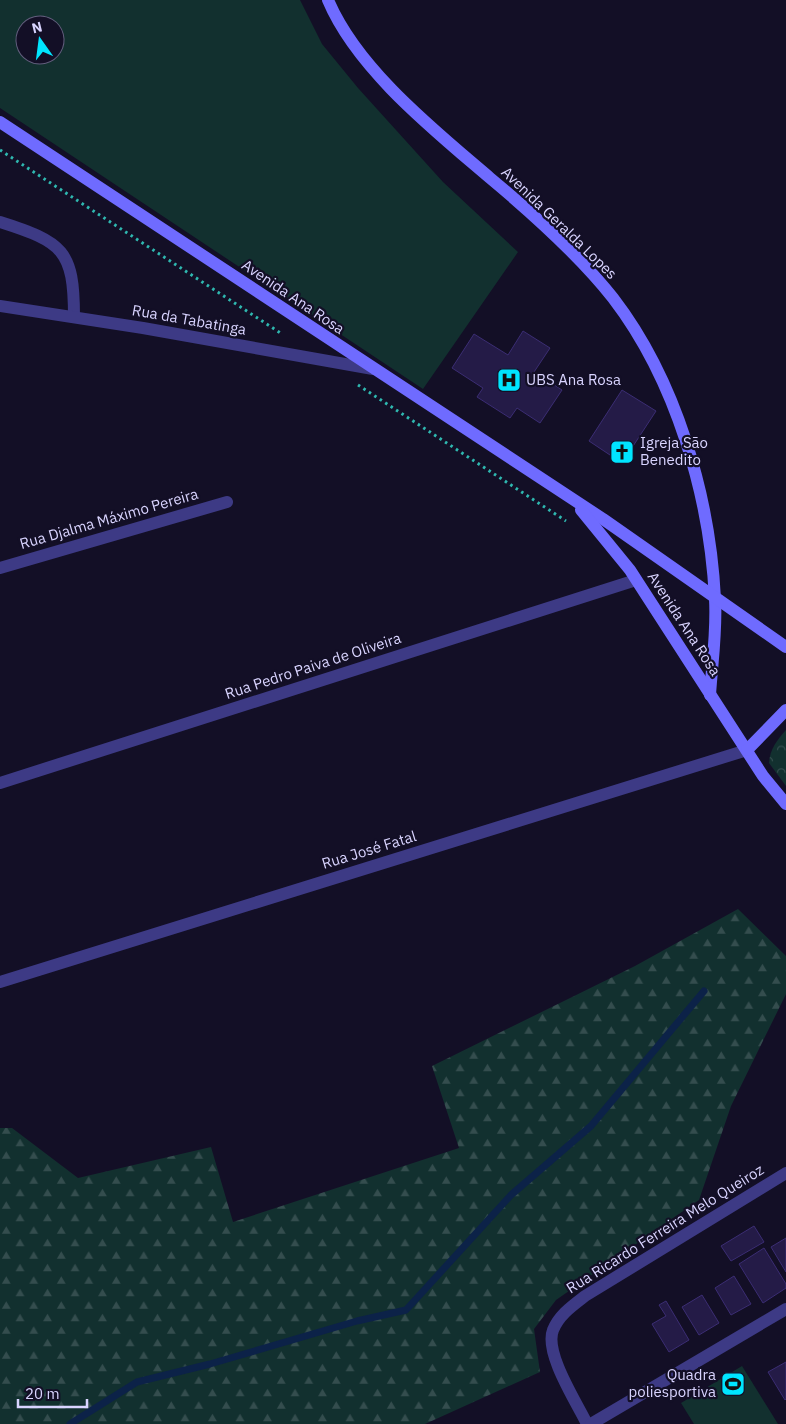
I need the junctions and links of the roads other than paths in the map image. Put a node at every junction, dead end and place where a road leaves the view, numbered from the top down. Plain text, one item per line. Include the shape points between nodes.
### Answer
1 (328, 0) edge
2 (0, 122) edge
3 (0, 222) edge
4 (0, 306) edge
5 (74, 317) junction
6 (373, 369) junction
7 (569, 497) junction
8 (228, 502) dead end
9 (0, 568) edge
10 (636, 580) junction
11 (715, 599) junction
12 (786, 647) edge
13 (710, 695) junction
14 (786, 710) edge
15 (747, 750) junction
16 (0, 783) edge
17 (786, 804) edge
18 (0, 982) edge
19 (786, 1173) edge
20 (786, 1309) edge
21 (587, 1424) edge
22 (592, 1424) edge

1 - 11 main road, Avenida Geralda Lopes via 362,55 399,98 567,249 612,298 644,345 668,395 695,470
2 - 6 main road, Avenida Ana Rosa
3 - 5 street via 50,243 64,254 71,269
4 - 5 street, Rua da Tabatinga
5 - 6 street, Rua da Tabatinga
6 - 7 main road, Avenida Ana Rosa
7 - 10 main road, Avenida Ana Rosa
7 - 11 main road, Avenida Ana Rosa
8 - 9 street, Rua Djalma Máximo Pereira
10 - 13 main road, Avenida Ana Rosa
10 - 16 street, Rua Pedro Paiva de Oliveira
11 - 12 main road, Avenida Ana Rosa
11 - 13 main road, Avenida Geralda Lopes
13 - 15 main road, Avenida Ana Rosa
14 - 15 main road
15 - 17 main road, Avenida Ana Rosa
15 - 18 street, Rua José Fatal
19 - 21 street, Rua Ricardo Ferreira Melo Queiroz via 585,1296 562,1316 552,1332 551,1342
20 - 22 street

